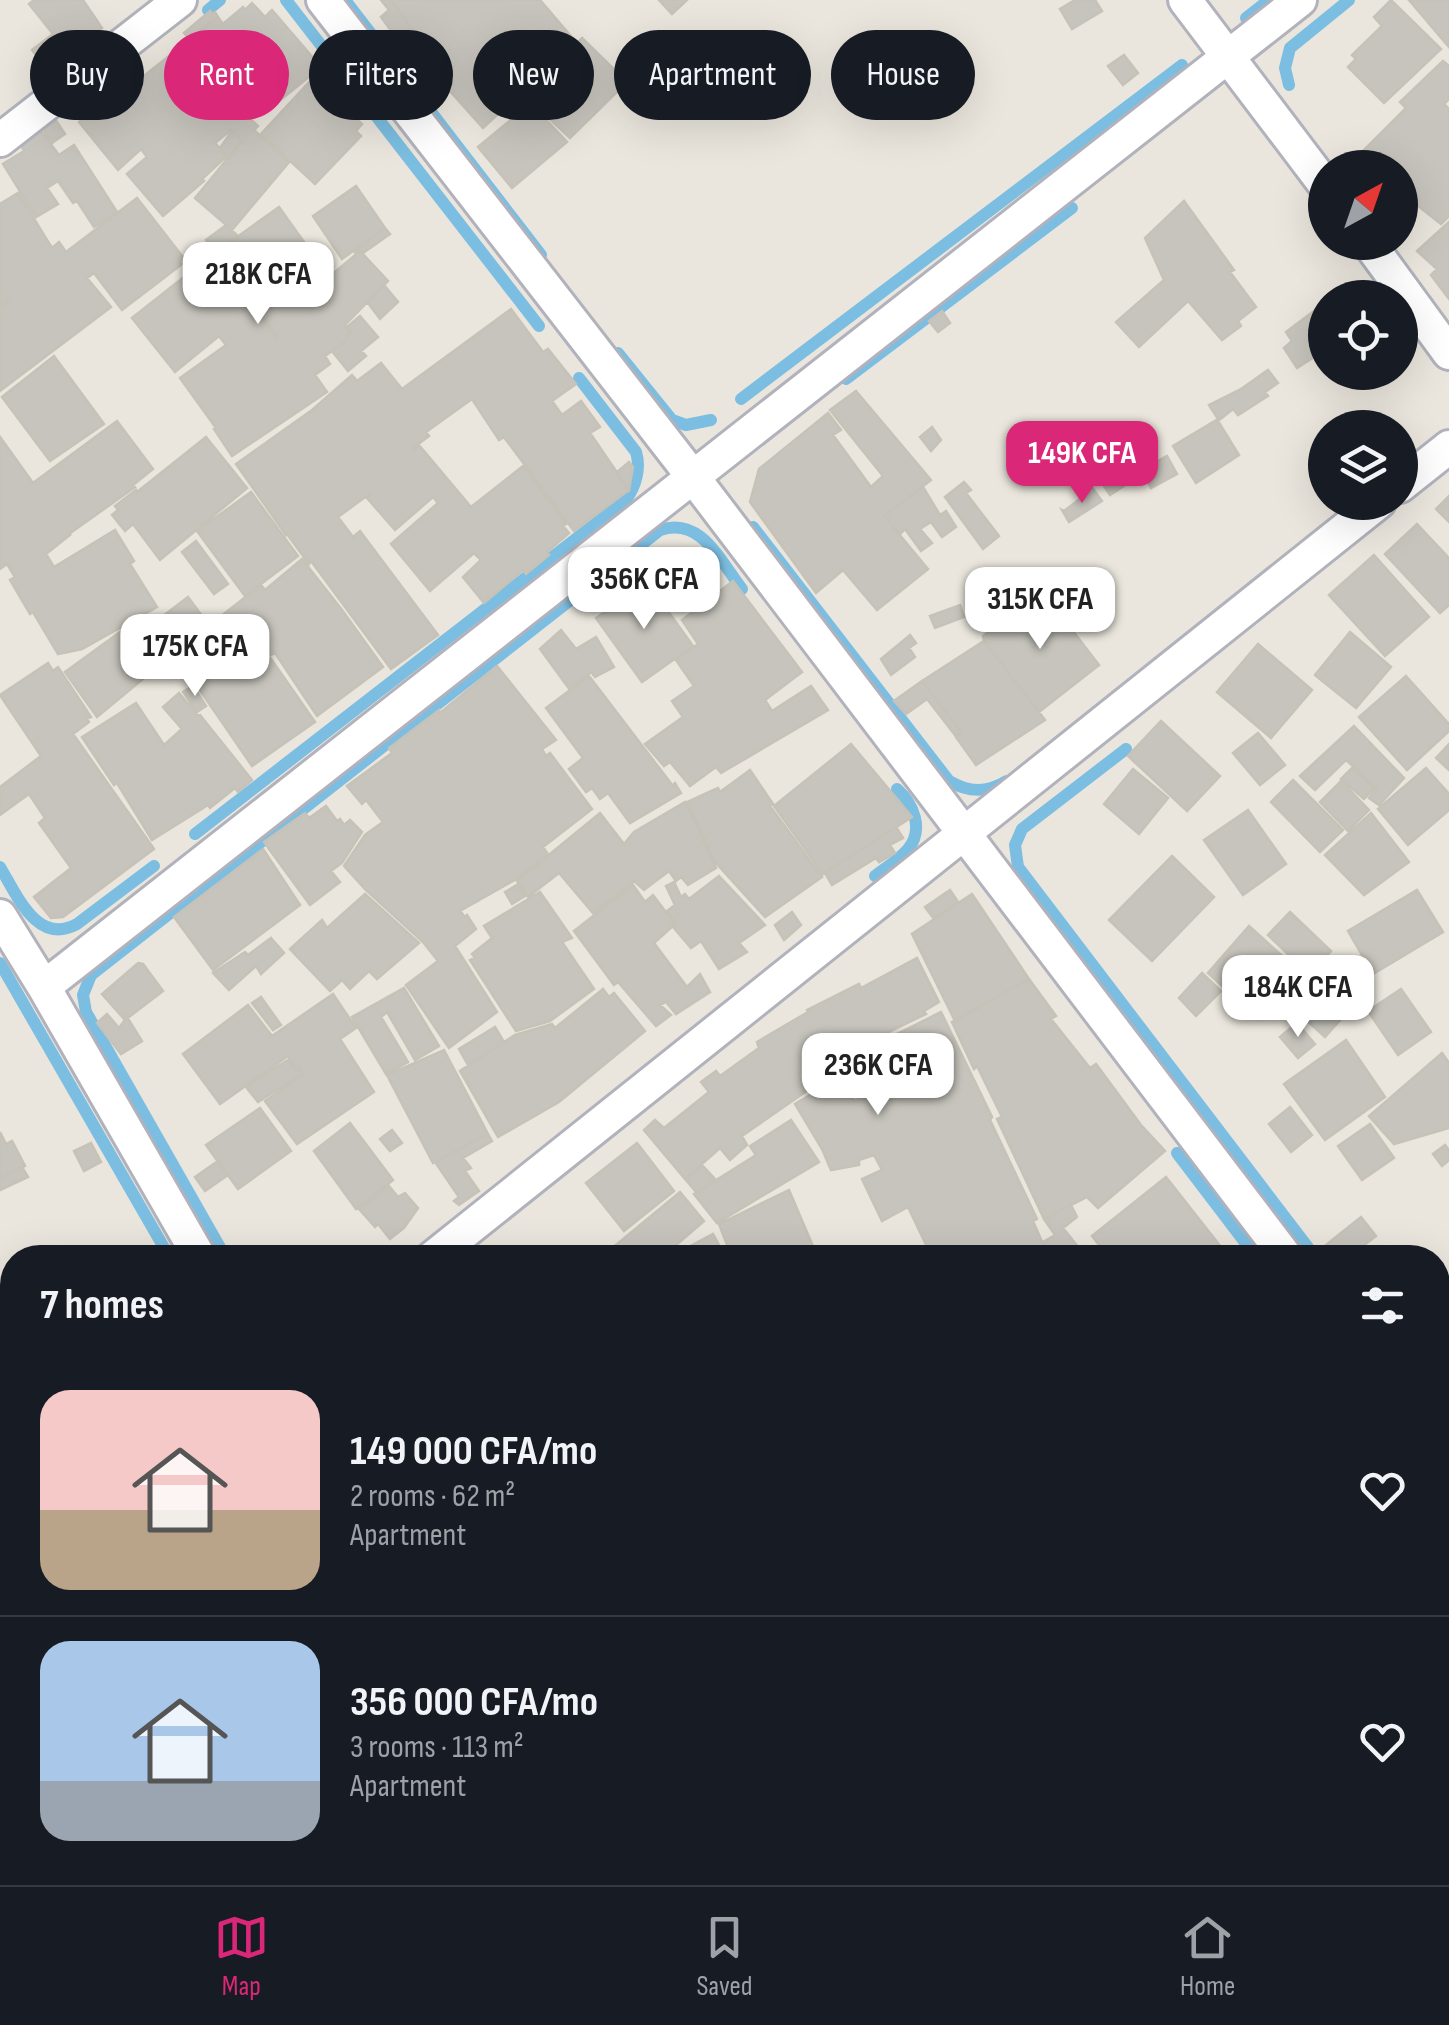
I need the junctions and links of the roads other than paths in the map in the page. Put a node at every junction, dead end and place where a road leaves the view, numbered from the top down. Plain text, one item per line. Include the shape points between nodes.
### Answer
1 (180, 0) edge
2 (323, 0) edge
3 (1186, 0) edge
4 (1300, 0) edge
5 (1230, 56) junction
6 (0, 140) edge
7 (1308, 162) edge
8 (1381, 260) edge
9 (1449, 353) edge
10 (1449, 447) edge
11 (1418, 472) edge
12 (693, 477) junction
13 (1356, 520) edge
14 (964, 833) junction
15 (0, 916) edge
16 (44, 987) junction
17 (193, 1245) edge
18 (448, 1245) edge
19 (1277, 1245) edge

1 - 6 street
2 - 12 street
3 - 5 street
4 - 5 street
5 - 7 street
5 - 12 street
8 - 9 street
10 - 11 street
12 - 14 street
12 - 16 street
13 - 14 street
14 - 18 street
14 - 19 street
15 - 16 street
16 - 17 street

